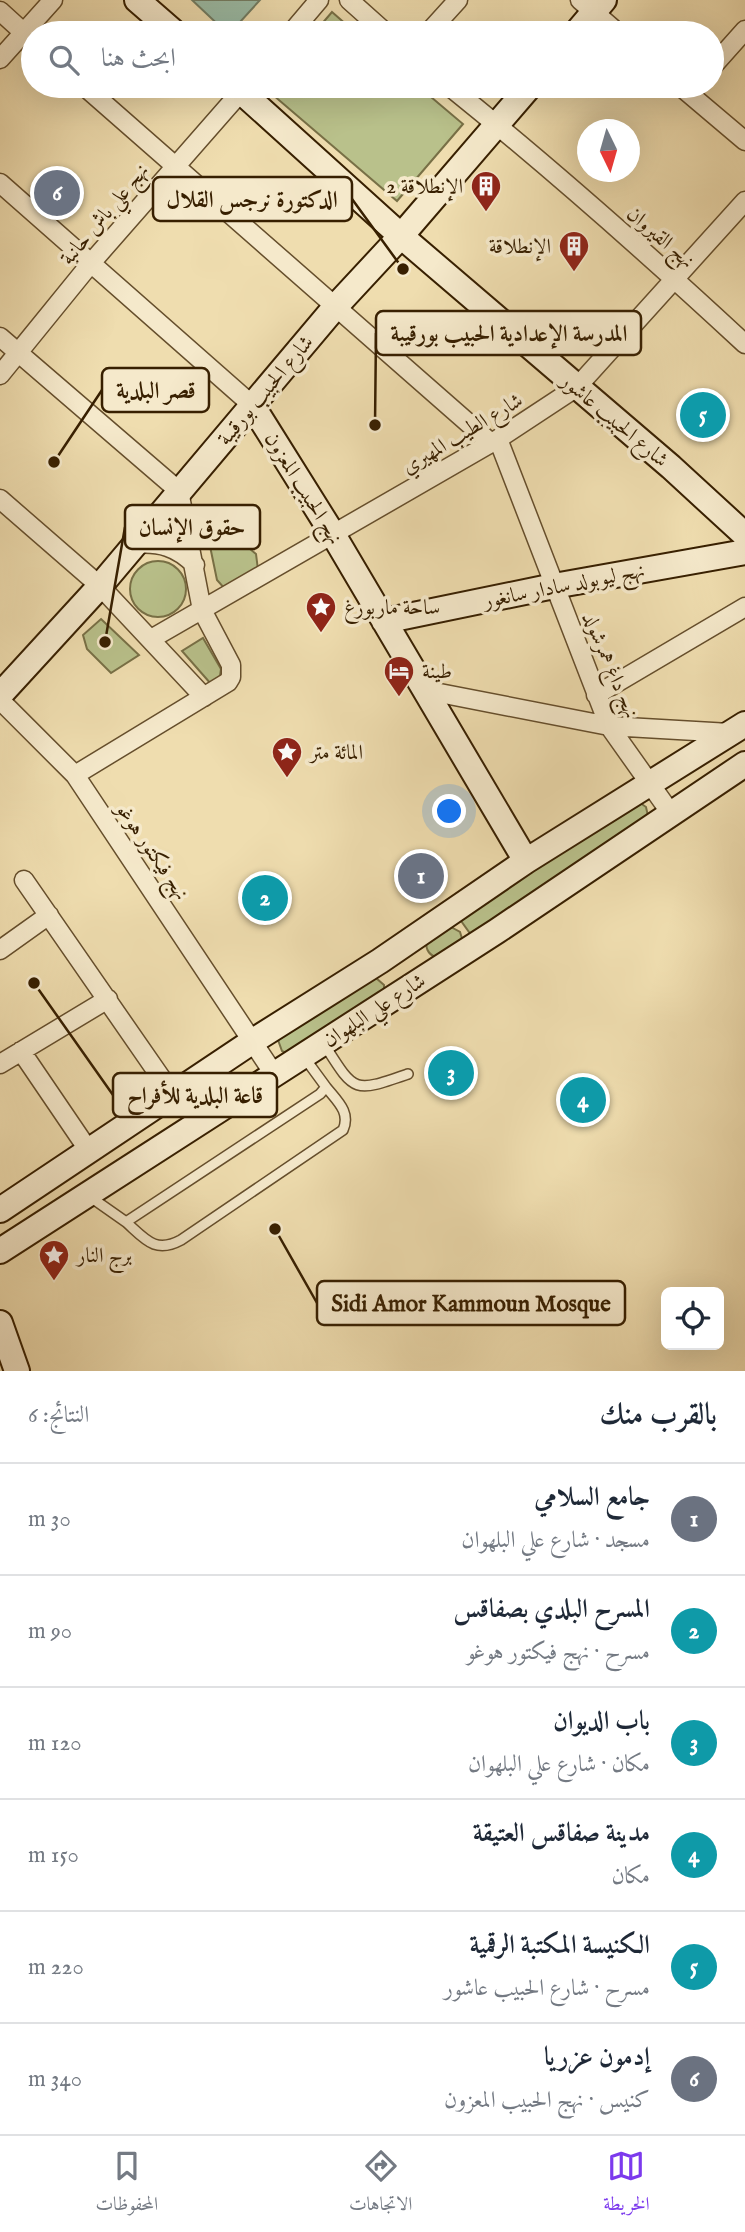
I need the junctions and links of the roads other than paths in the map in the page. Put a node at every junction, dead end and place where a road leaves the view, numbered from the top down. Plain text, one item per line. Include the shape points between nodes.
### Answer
1 (53, 0) edge
2 (137, 0) edge
3 (319, 0) edge
4 (349, 0) edge
5 (458, 0) edge
6 (593, 4) edge
7 (0, 11) edge
8 (38, 21) edge
9 (161, 21) edge
10 (301, 21) edge
11 (373, 21) edge
12 (439, 21) edge
13 (583, 21) edge
14 (608, 21) edge
15 (21, 30) edge
16 (745, 30) edge
17 (21, 42) edge
18 (724, 54) edge
19 (0, 59) edge
20 (98, 98) edge
21 (232, 98) edge
22 (252, 98) edge
23 (464, 98) edge
24 (520, 98) edge
25 (699, 98) edge
26 (497, 124) junction
27 (745, 141) edge
28 (174, 166) junction
29 (0, 183) edge
30 (745, 201) edge
31 (401, 236) junction
32 (91, 263) junction
33 (674, 279) junction
34 (336, 306) junction
35 (0, 337) edge
36 (745, 344) edge
37 (19, 353) junction
38 (0, 375) edge
39 (577, 387) junction
40 (252, 405) junction
41 (495, 441) junction
42 (179, 491) junction
43 (0, 499) edge
44 (334, 536) junction
45 (744, 542) edge
46 (135, 544) junction
47 (195, 565) junction
48 (100, 586) junction
49 (554, 586) junction
50 (745, 607) edge
51 (202, 610) junction
52 (384, 621) junction
53 (151, 639) junction
54 (424, 690) junction
55 (596, 695) junction
56 (0, 697) edge
57 (204, 697) junction
58 (609, 726) junction
59 (738, 729) edge
60 (745, 764) edge
61 (75, 775) junction
62 (649, 783) junction
63 (670, 812) junction
64 (526, 861) junction
65 (24, 880) dead end
66 (49, 915) junction
67 (411, 940) junction
68 (0, 950) edge
69 (380, 961) junction
70 (433, 972) junction
71 (401, 993) junction
72 (108, 999) junction
73 (253, 1041) junction
74 (314, 1049) junction
75 (21, 1051) junction
76 (0, 1064) edge
77 (274, 1074) junction
78 (408, 1074) dead end
79 (326, 1087) junction
80 (173, 1095) junction
81 (89, 1151) junction
82 (89, 1196) junction
83 (7, 1202) edge
84 (126, 1222) junction
85 (0, 1251) edge
86 (0, 1323) edge
87 (17, 1371) edge

1 - 8 street
2 - 9 street
3 - 10 street
4 - 11 street
5 - 12 street
6 - 13 street
6 - 14 street
7 - 15 street
16 - 18 street
17 - 19 street
20 - 28 street, نهج داغ همرشولد
21 - 28 street, نهج علي باش حانبة
22 - 31 street, شارع الحبيب عاشور
23 - 26 street, نهج القيروان
24 - 26 street, شارع الحبيب بورقيبة
25 - 27 street
26 - 31 street, شارع الحبيب بورقيبة
26 - 33 street, نهج القيروان
28 - 32 street, نهج علي باش حانبة
28 - 34 street, نهج داغ همرشولد
29 - 32 street, نهج الحبيب المعزون
30 - 33 street, شارع الطيب المهيري
31 - 34 street, شارع الحبيب بورقيبة
31 - 39 street, شارع الحبيب عاشور
32 - 37 street, نهج علي باش حانبة
32 - 40 street, نهج الحبيب المعزون
33 - 36 street, نهج القيروان
33 - 39 street, شارع الطيب المهيري
34 - 40 street, شارع الحبيب بورقيبة
34 - 41 street, نهج داغ همرشولد
35 - 37 street
37 - 38 street, نهج علي باش حانبة
37 - 42 street
39 - 41 street, شارع الطيب المهيري
39 - 45 street, شارع الحبيب عاشور via 671,467
40 - 42 street, شارع الحبيب بورقيبة
40 - 44 street, نهج الحبيب المعزون
41 - 44 street, شارع الطيب المهيري
41 - 49 street, نهج داغ همرشولد
42 - 46 street, شارع الحبيب بورقيبة
42 - 47 street
43 - 48 street
44 - 51 street, شارع الطيب المهيري
44 - 52 street, نهج الحبيب المعزون
45 - 49 street, نهج ليوبولد سادار سانغور
46 - 47 street via 162,544
46 - 48 street, شارع الحبيب بورقيبة
47 - 51 street
48 - 53 street
48 - 56 street, شارع الحبيب بورقيبة
49 - 52 street, نهج ليوبولد سادار سانغور
49 - 55 street, نهج داغ همرشولد
50 - 55 street
51 - 53 street, شارع الطيب المهيري
51 - 57 street via 232,671 228,682
52 - 54 street, نهج الحبيب المعزون
53 - 57 street
54 - 58 street
54 - 64 street, نهج الحبيب المعزون
55 - 58 street, نهج داغ همرشولد
56 - 61 street, نهج فيكتور هوغو
57 - 61 street
58 - 59 street
58 - 62 street, نهج داغ همرشولد
59 - 62 street, شارع علي البلهوان
60 - 63 street, شارع علي البلهوان
61 - 73 street, نهج فيكتور هوغو
62 - 63 street, نهج داغ همرشولد
62 - 64 street, شارع علي البلهوان
63 - 70 street, شارع علي البلهوان
64 - 67 street, شارع علي البلهوان
65 - 66 street
66 - 68 street
66 - 72 street
67 - 69 street, شارع علي البلهوان
67 - 70 street
69 - 71 street
69 - 73 street, شارع علي البلهوان
70 - 71 street, شارع علي البلهوان
71 - 74 street, شارع علي البلهوان
72 - 75 street
72 - 80 street
73 - 77 street, نهج فيكتور هوغو
73 - 80 street, شارع علي البلهوان
74 - 77 street, شارع علي البلهوان
74 - 78 lane via 358,1086
74 - 79 lane
75 - 76 street
75 - 81 street
77 - 82 street, شارع علي البلهوان
79 - 84 lane
79 - 84 lane via 345,1111 343,1130 181,1240 168,1247 150,1244
80 - 81 street, شارع علي البلهوان
81 - 83 street, شارع علي البلهوان
82 - 84 lane
82 - 85 street, شارع علي البلهوان
86 - 87 street

